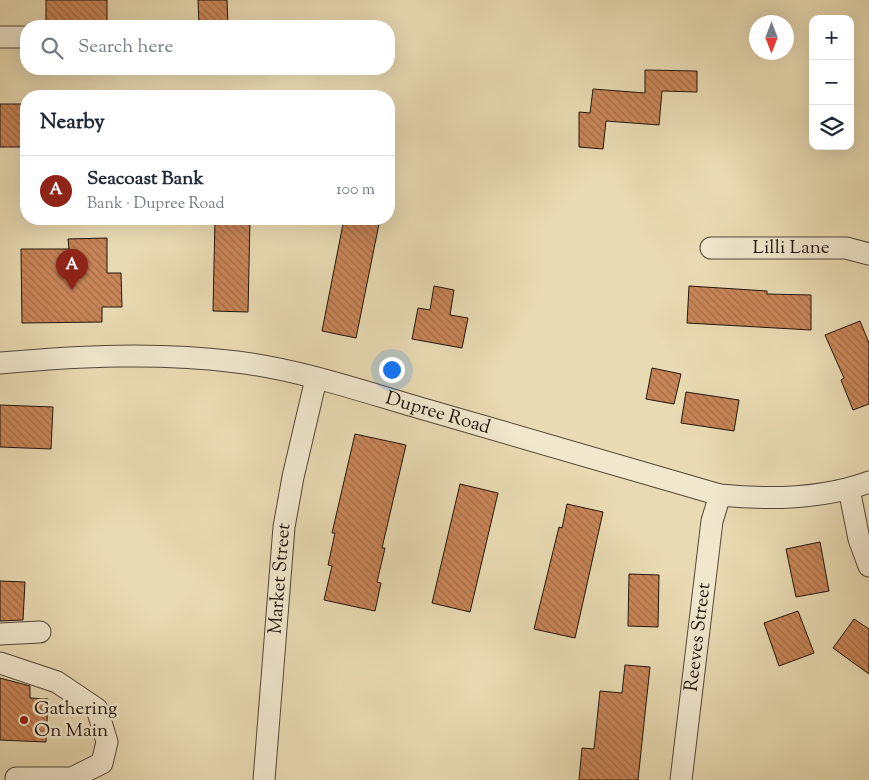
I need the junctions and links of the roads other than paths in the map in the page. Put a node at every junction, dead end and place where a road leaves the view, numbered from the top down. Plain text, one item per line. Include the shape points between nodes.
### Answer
1 (0, 37) edge
2 (20, 37) edge
3 (711, 248) dead end
4 (869, 254) edge
5 (0, 364) edge
6 (316, 379) junction
7 (859, 486) edge
8 (720, 495) junction
9 (869, 566) edge
10 (40, 632) dead end
11 (0, 634) edge
12 (0, 663) edge
13 (11, 777) edge
14 (264, 780) edge
15 (681, 780) edge

1 - 2 street
3 - 4 street, Lilli Lane via 846,248
5 - 6 street, Dupree Road via 103,355 151,355 239,362
6 - 8 street, Dupree Road
6 - 14 street, Market Street via 284,527
7 - 8 street, Dupree Road via 758,499
7 - 9 street via 859,539
8 - 15 street, Reeves Street via 712,521
10 - 11 street
12 - 13 street via 57,682 97,709 107,742 102,763 72,778

